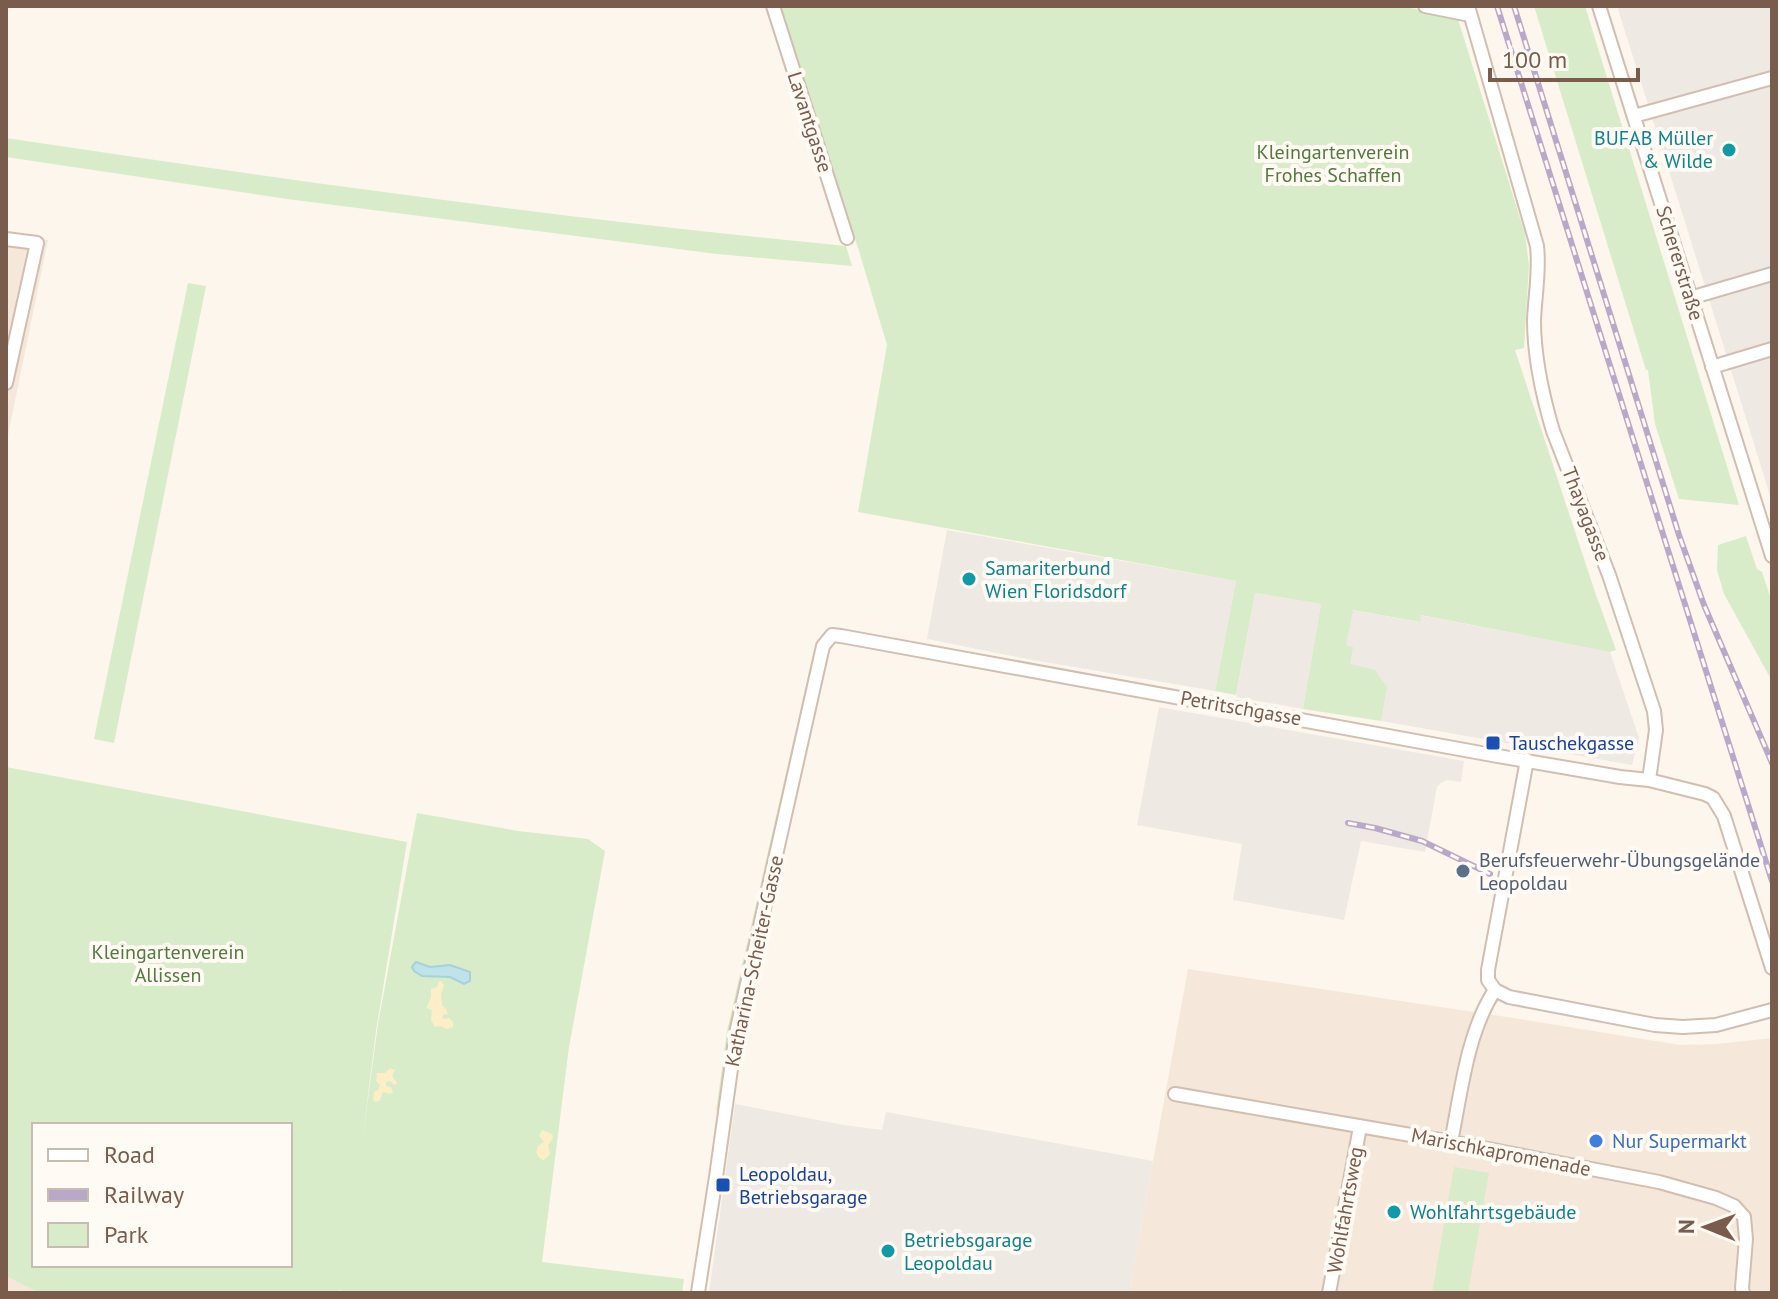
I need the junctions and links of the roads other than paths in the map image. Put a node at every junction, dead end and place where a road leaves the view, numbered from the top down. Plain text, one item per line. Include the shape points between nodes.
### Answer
1 (773, 6) edge
2 (1425, 6) edge
3 (1599, 6) edge
4 (1469, 10) edge
5 (1772, 78) edge
6 (1634, 116) junction
7 (847, 238) dead end
8 (6, 239) edge
9 (1772, 274) edge
10 (1690, 298) junction
11 (1772, 349) edge
12 (1712, 367) junction
13 (6, 383) edge
14 (1766, 520) edge
15 (1772, 556) edge
16 (832, 635) joint
17 (1527, 760) junction
18 (1649, 780) junction
19 (1772, 968) edge
20 (1495, 990) junction
21 (1772, 1010) edge
22 (1175, 1094) dead end
23 (1360, 1127) junction
24 (1451, 1142) junction
25 (698, 1292) edge
26 (1329, 1293) edge
27 (1743, 1293) edge

1 - 7 street, Lavantgasse
2 - 4 street
3 - 6 street, Schererstraße
4 - 18 street, Thayagasse via 1537,246 1535,335 1546,408 1654,711
5 - 6 street
6 - 10 street, Schererstraße
8 - 13 street via 37,243
9 - 10 street
10 - 12 street, Schererstraße
11 - 12 street
12 - 14 street, Schererstraße
14 - 15 street, Schererstraße
16 - 17 street, Petritschgasse
16 - 25 street, Katharina-Scheiter-Gasse via 823,646 736,1033
17 - 18 street, Petritschgasse
17 - 20 street via 1488,970
18 - 19 street via 1697,791 1719,806
20 - 21 street via 1509,997 1668,1026 1716,1025
20 - 24 street via 1479,1022
22 - 23 street, Marischkapromenade
23 - 24 street, Marischkapromenade
23 - 26 street, Wohlfahrtsweg
24 - 27 street, Marischkapromenade via 1659,1182 1734,1206 1744,1217

